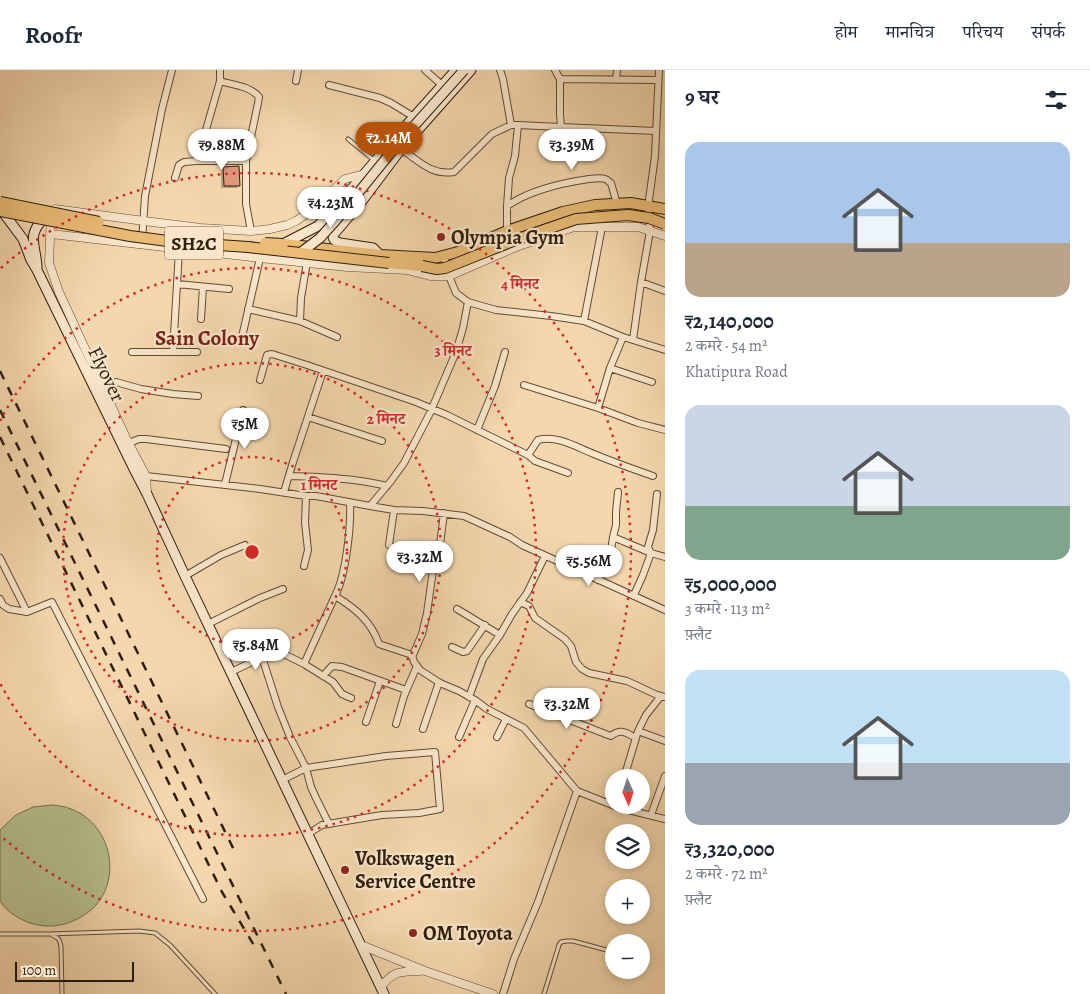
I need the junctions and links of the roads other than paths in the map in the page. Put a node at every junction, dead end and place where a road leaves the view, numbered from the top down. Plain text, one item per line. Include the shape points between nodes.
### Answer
1 (172, 70) edge
2 (220, 70) edge
3 (298, 70) edge
4 (425, 70) edge
5 (456, 70) edge
6 (464, 70) edge
7 (471, 70) edge
8 (500, 70) edge
9 (556, 70) edge
10 (617, 70) edge
11 (659, 70) edge
12 (560, 79) junction
13 (616, 80) junction
14 (658, 80) junction
15 (220, 81) junction
16 (296, 81) dead end
17 (329, 85) dead end
18 (442, 86) junction
19 (414, 117) junction
20 (514, 125) junction
21 (561, 127) junction
22 (656, 131) junction
23 (348, 139) dead end
24 (401, 149) junction
25 (197, 160) junction
26 (246, 161) junction
27 (375, 161) junction
28 (364, 174) junction
29 (175, 178) dead end
30 (0, 197) edge
31 (617, 204) junction
32 (507, 206) junction
33 (648, 206) junction
34 (1, 208) edge
35 (52, 208) junction
36 (665, 209) edge
37 (44, 218) junction
38 (144, 221) junction
39 (665, 224) edge
40 (602, 227) junction
41 (251, 231) junction
42 (507, 231) junction
43 (650, 231) junction
44 (51, 234) junction
45 (665, 236) edge
46 (283, 244) junction
47 (142, 245) junction
48 (179, 250) junction
49 (300, 253) junction
50 (380, 255) junction
51 (444, 256) junction
52 (260, 258) junction
53 (307, 262) junction
54 (423, 262) junction
55 (37, 270) junction
56 (449, 276) junction
57 (641, 282) junction
58 (177, 284) junction
59 (203, 287) junction
60 (230, 289) dead end
61 (665, 291) edge
62 (468, 302) junction
63 (248, 310) junction
64 (201, 319) dead end
65 (300, 321) junction
66 (584, 321) junction
67 (242, 337) dead end
68 (337, 337) dead end
69 (623, 337) junction
70 (633, 340) junction
71 (665, 350) edge
72 (132, 352) dead end
73 (174, 352) junction
74 (197, 352) dead end
75 (505, 352) dead end
76 (610, 368) junction
77 (323, 371) junction
78 (260, 380) dead end
79 (652, 382) dead end
80 (524, 385) dead end
81 (104, 387) junction
82 (198, 396) dead end
83 (598, 408) junction
84 (432, 409) junction
85 (244, 410) dead end
86 (308, 417) junction
87 (477, 430) junction
88 (665, 430) edge
89 (382, 441) dead end
90 (129, 443) junction
91 (226, 450) dead end
92 (528, 455) junction
93 (568, 473) dead end
94 (146, 476) junction
95 (289, 476) junction
96 (653, 476) dead end
97 (224, 484) junction
98 (387, 486) junction
99 (284, 492) junction
100 (618, 492) dead end
101 (147, 494) junction
102 (657, 494) dead end
103 (306, 496) junction
104 (350, 504) junction
105 (370, 506) junction
106 (394, 510) junction
107 (444, 514) junction
108 (613, 537) junction
109 (245, 545) dead end
110 (410, 550) dead end
111 (651, 552) junction
112 (545, 556) junction
113 (665, 557) edge
114 (0, 558) edge
115 (304, 566) dead end
116 (185, 576) junction
117 (598, 580) junction
118 (283, 590) dead end
119 (634, 595) junction
120 (334, 596) junction
121 (0, 599) edge
122 (520, 602) junction
123 (457, 609) dead end
124 (665, 610) edge
125 (27, 612) junction
126 (208, 624) junction
127 (484, 625) junction
128 (500, 635) junction
129 (452, 647) dead end
130 (262, 657) junction
131 (412, 657) junction
132 (304, 664) junction
133 (417, 666) junction
134 (231, 672) junction
135 (323, 676) junction
136 (380, 681) junction
137 (439, 682) junction
138 (406, 690) junction
139 (663, 696) edge
140 (351, 698) dead end
141 (472, 698) junction
142 (530, 704) dead end
143 (506, 719) junction
144 (366, 722) dead end
145 (396, 724) dead end
146 (423, 729) dead end
147 (637, 734) junction
148 (459, 737) dead end
149 (497, 737) dead end
150 (665, 741) edge
151 (306, 768) junction
152 (627, 769) edge
153 (665, 776) edge
154 (282, 780) junction
155 (577, 791) junction
156 (605, 802) edge
157 (647, 814) edge
158 (651, 815) junction
159 (665, 819) edge
160 (329, 824) junction
161 (308, 834) junction
162 (203, 899) dead end
163 (0, 934) edge
164 (49, 934) junction
165 (361, 944) junction
166 (605, 950) edge
167 (425, 971) junction
168 (382, 990) edge
169 (62, 994) edge
170 (215, 994) edge
171 (493, 994) edge
172 (503, 994) edge
173 (544, 994) edge

1 - 38 street via 145,196
2 - 15 street
3 - 16 street
4 - 18 street
5 - 18 main road
6 - 49 main road, bridge via 320,238
7 - 24 main road
8 - 20 street
9 - 12 street
10 - 13 street
11 - 14 street
12 - 13 street
12 - 21 street
13 - 14 street
14 - 22 street
15 - 25 street
15 - 26 street via 250,89 259,97
17 - 19 street via 380,98
18 - 19 main road
19 - 27 main road
20 - 21 street
20 - 24 street via 492,134 454,172 440,173
20 - 32 street via 515,156
21 - 22 street
22 - 33 street
23 - 27 lane
24 - 50 main road via 333,235 335,241 373,248
25 - 26 street
25 - 29 street via 178,165
26 - 41 street via 246,204
27 - 28 main road
28 - 41 street via 345,180 296,221
28 - 46 main road via 318,226
30 - 35 street
31 - 32 street via 611,183 598,178 543,190
31 - 33 main road
31 - 42 main road via 564,212
32 - 42 street
33 - 36 main road
33 - 43 street
34 - 37 main road, SH2C, bridge
34 - 46 main road, bridge via 171,235
34 - 55 main road, Flyover via 23,239
35 - 38 street
35 - 44 street
37 - 49 main road, SH2C, bridge via 175,242
37 - 55 main road, Flyover via 33,233
38 - 41 street
38 - 47 street
39 - 54 main road, SH2C, bridge via 628,215 576,219 445,268
40 - 43 street via 638,227
40 - 56 street via 574,227 516,246
40 - 66 street
42 - 51 main road, SH2C
43 - 45 street
43 - 57 street
44 - 47 street
44 - 81 street via 49,263 52,275
46 - 50 main road, bridge
47 - 48 street
48 - 52 street
48 - 58 street
49 - 54 main road, SH2C, bridge via 397,264
50 - 54 main road
51 - 54 main road, SH2C
51 - 56 street
52 - 53 street
52 - 63 street
53 - 56 street
53 - 65 street
55 - 101 main road, Flyover
56 - 62 street via 456,293
57 - 61 street
57 - 70 street
58 - 59 street
58 - 73 street
59 - 60 street
59 - 64 street
62 - 66 street via 496,310
62 - 84 street via 456,352
63 - 65 street
63 - 67 street
65 - 68 street
66 - 69 street
69 - 70 street
69 - 76 street
70 - 71 street
72 - 73 street
73 - 74 street
75 - 87 street
76 - 79 street
76 - 83 street
77 - 78 street via 269,354
77 - 84 street
77 - 86 street
80 - 83 street
81 - 82 street via 116,382 141,389
81 - 90 street
83 - 88 street
84 - 87 street
84 - 98 street via 404,463
85 - 97 street
86 - 89 street
86 - 95 street
87 - 92 street
90 - 91 street via 146,439
90 - 94 street
92 - 93 street via 535,461
92 - 96 street via 538,440 548,438
94 - 97 street
94 - 101 street
95 - 98 street via 334,478
95 - 99 street
97 - 99 street
98 - 105 street
99 - 103 street
100 - 108 street
101 - 116 main road, Flyover
102 - 111 street via 654,530 648,547
103 - 104 street
103 - 115 street via 308,550
104 - 105 street
104 - 120 street via 345,560
105 - 106 street
106 - 107 street
106 - 110 street via 389,545
107 - 112 street via 464,516
107 - 131 street via 427,613
108 - 111 street
108 - 117 street via 611,551
109 - 116 street
111 - 113 street
111 - 119 street
112 - 117 street
112 - 122 street
114 - 125 street
116 - 126 main road, Flyover
117 - 119 street
118 - 126 street
119 - 124 street
120 - 131 street via 354,608 368,623 379,644
120 - 132 street
121 - 125 street via 9,609
122 - 128 street
122 - 139 street via 529,606 536,618 565,639 582,669 627,681
123 - 127 street
125 - 162 street via 52,602
126 - 134 main road, Flyover
127 - 128 street
127 - 129 street via 467,651
128 - 141 street via 483,659
130 - 132 street via 278,652
130 - 134 street
130 - 151 street via 278,707
131 - 133 street
132 - 135 street
133 - 137 street
133 - 138 street
134 - 154 main road, Flyover
135 - 136 street via 332,666
135 - 140 street
136 - 138 street
136 - 144 street
137 - 141 street
137 - 146 street
138 - 145 street
139 - 147 street via 646,715
141 - 143 street
141 - 148 street
142 - 147 street via 611,736 621,731
143 - 149 street
143 - 155 street via 524,728
147 - 150 street
147 - 152 street
151 - 154 street
151 - 160 street via 311,787
151 - 160 street via 435,752 440,810
153 - 158 street
154 - 161 main road, Flyover
155 - 156 street
155 - 172 street
157 - 158 street
158 - 159 street
160 - 161 street
161 - 165 main road, Flyover
163 - 164 lane
164 - 169 lane via 60,940
164 - 170 lane via 155,933
165 - 167 street
165 - 168 main road, Flyover
166 - 173 lane via 573,941 561,942
167 - 168 street via 395,974 388,978
167 - 171 street

